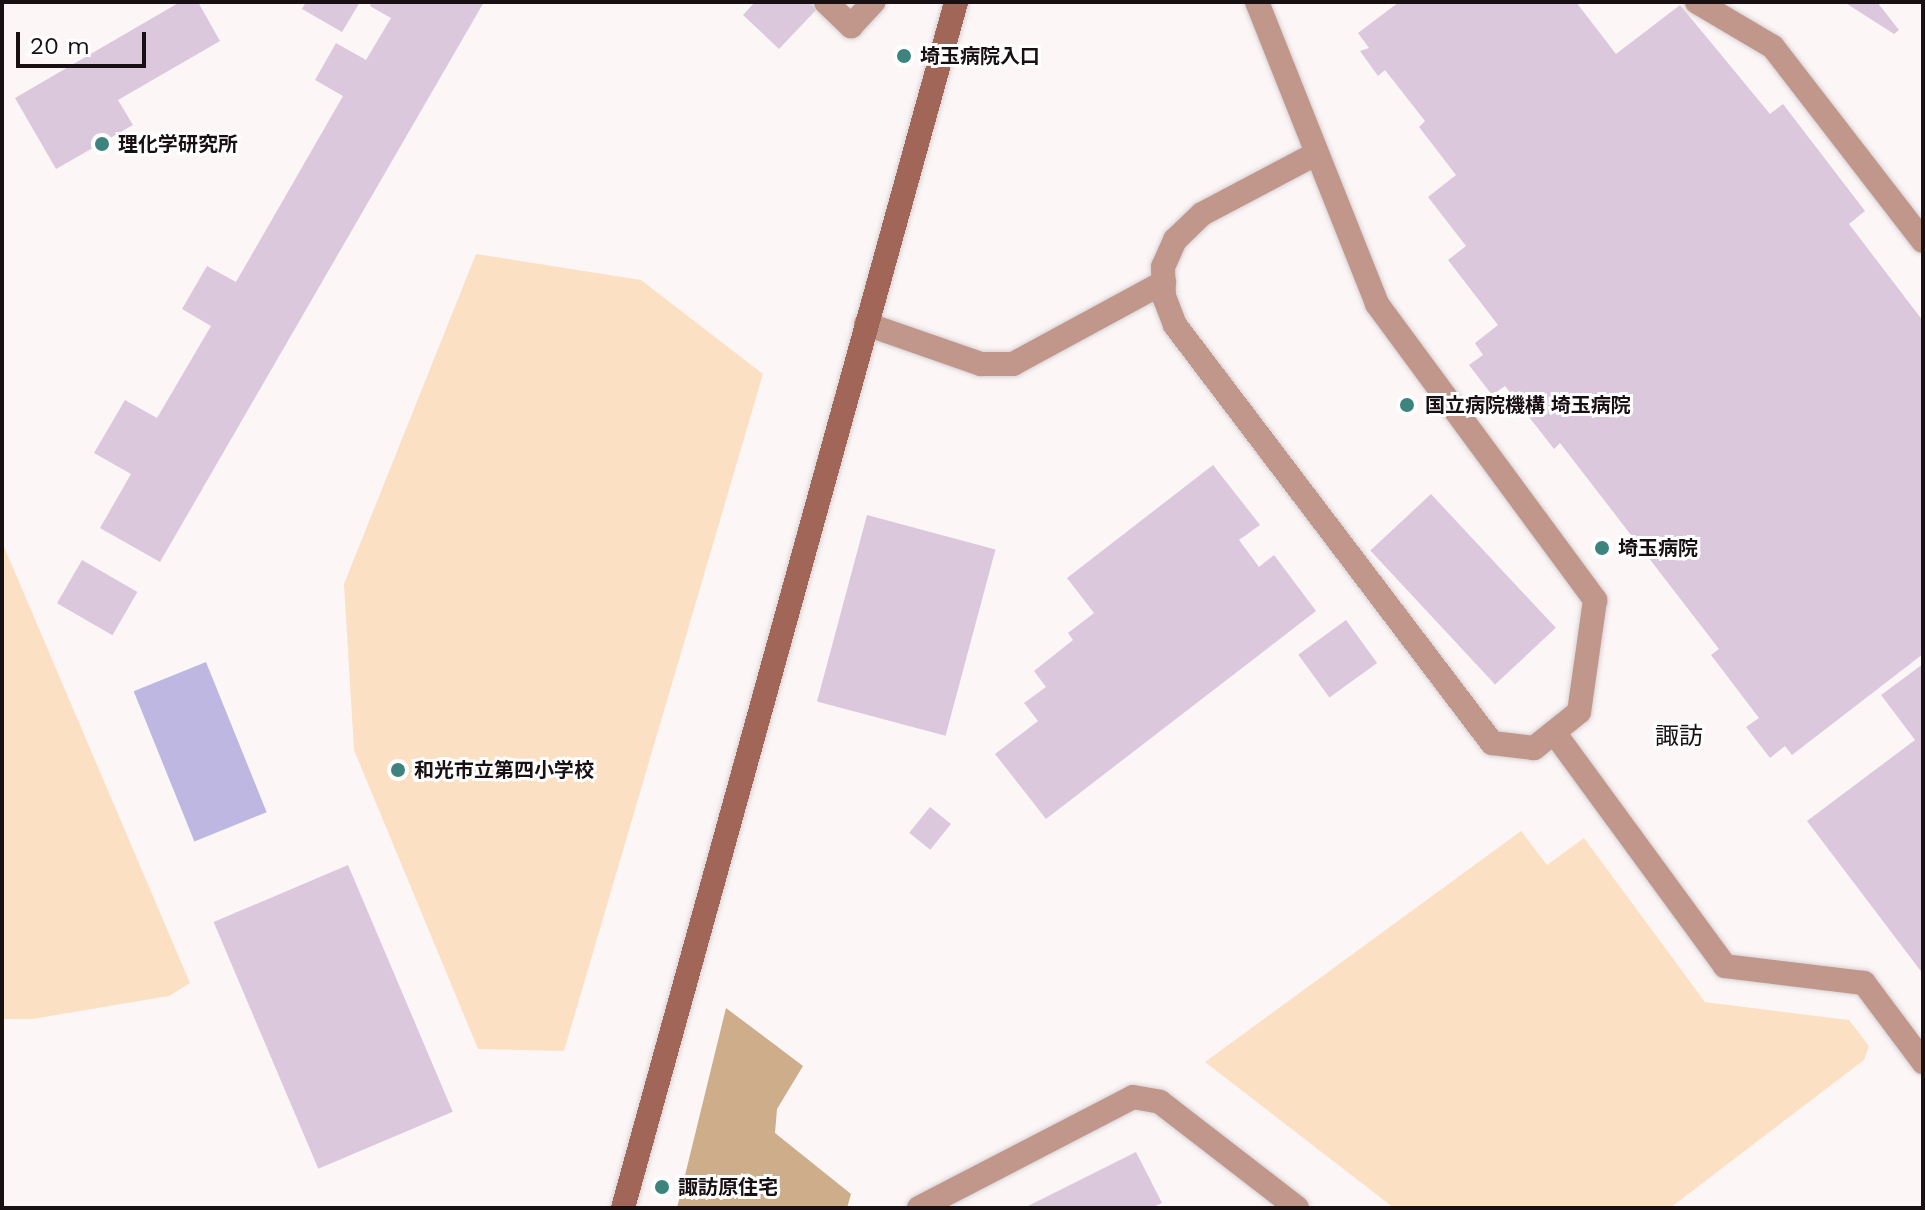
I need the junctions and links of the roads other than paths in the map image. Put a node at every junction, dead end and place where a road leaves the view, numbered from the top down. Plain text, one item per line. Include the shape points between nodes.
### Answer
1 (826, 2) edge
2 (873, 2) edge
3 (956, 2) edge
4 (1257, 2) edge
5 (1697, 2) edge
6 (1316, 154) junction
7 (1923, 241) edge
8 (1164, 282) junction
9 (866, 324) junction
10 (1556, 735) junction
11 (1923, 1062) edge
12 (623, 1208) edge
13 (919, 1208) edge
14 (1297, 1208) edge

1 - 2 lane via 851,26
3 - 9 street
4 - 6 lane
5 - 7 lane via 1773,47
6 - 8 lane via 1202,214 1175,240 1163,267
6 - 10 lane via 1377,304 1595,600 1579,712
8 - 9 lane via 1013,364 981,364
8 - 10 lane via 1175,325 1492,743 1534,748
9 - 12 street
10 - 11 lane via 1725,966 1864,983
13 - 14 lane via 1133,1097 1160,1102

